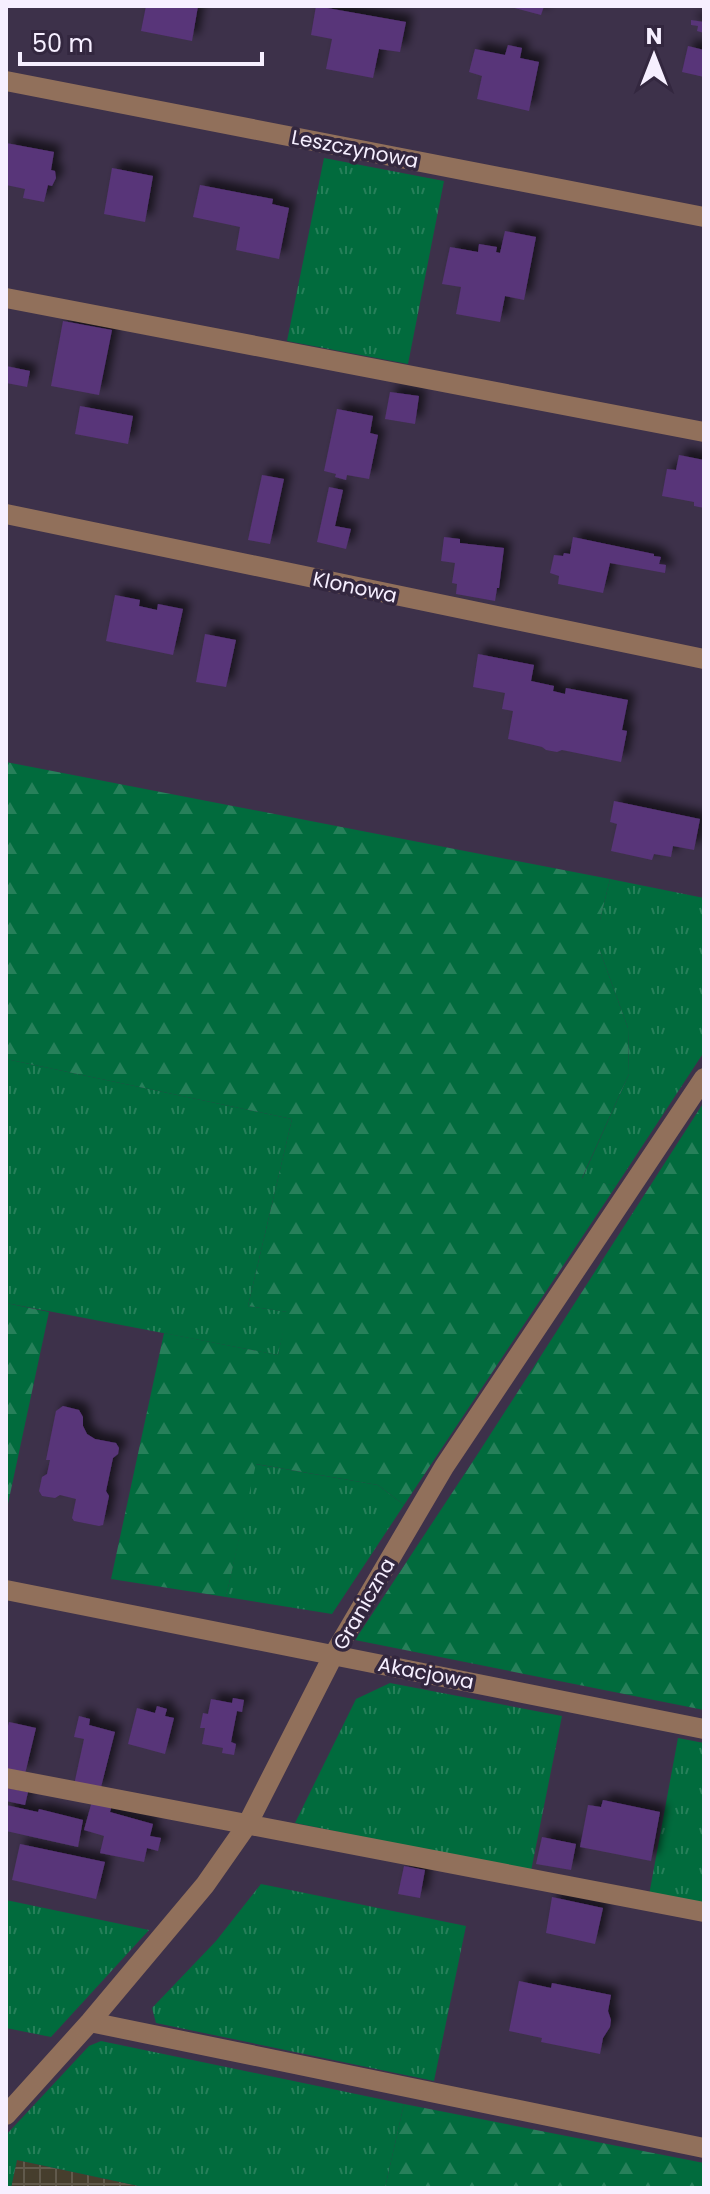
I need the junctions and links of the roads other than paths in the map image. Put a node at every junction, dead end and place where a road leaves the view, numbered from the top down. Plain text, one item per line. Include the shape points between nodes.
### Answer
1 (6, 81) edge
2 (704, 217) edge
3 (6, 298) edge
4 (704, 432) edge
5 (6, 514) edge
6 (704, 659) edge
7 (704, 1078) edge
8 (6, 1590) edge
9 (334, 1654) junction
10 (704, 1729) edge
11 (6, 1778) edge
12 (247, 1825) junction
13 (704, 1912) edge
14 (90, 2022) junction
15 (6, 2115) edge
16 (704, 2148) edge

1 - 2 street, Leszczynowa
3 - 4 street
5 - 6 street, Klonowa
7 - 9 street, Graniczna via 444,1467
8 - 9 street, Akacjowa
9 - 10 street, Akacjowa
9 - 12 street, Graniczna
11 - 12 street
12 - 13 street
12 - 14 street, Graniczna via 205,1885
14 - 15 street, Graniczna
14 - 16 street

